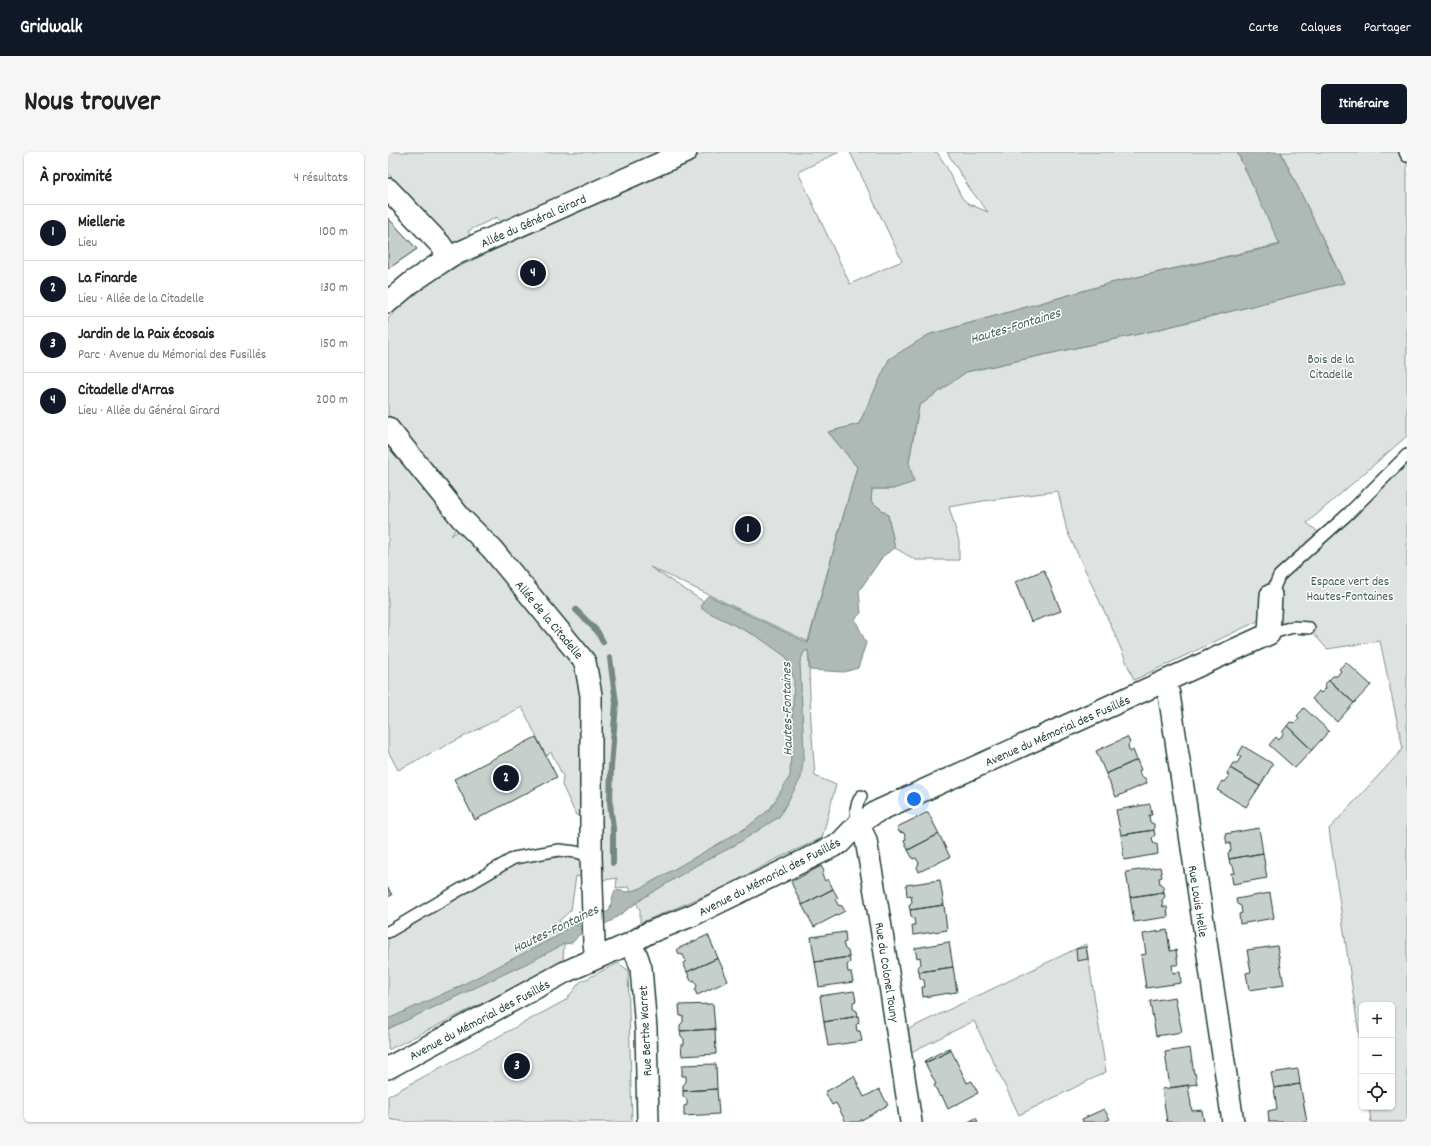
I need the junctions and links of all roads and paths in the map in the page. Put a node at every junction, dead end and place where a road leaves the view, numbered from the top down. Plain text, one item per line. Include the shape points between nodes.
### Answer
1 (686, 152) edge
2 (1405, 152) edge
3 (1407, 156) edge
4 (388, 189) edge
5 (449, 257) junction
6 (388, 302) edge
7 (388, 428) edge
8 (1407, 455) edge
9 (1271, 595) joint
10 (1309, 628) dead end
11 (1269, 634) junction
12 (1163, 682) junction
13 (861, 796) dead end
14 (858, 824) junction
15 (590, 856) junction
16 (388, 932) edge
17 (629, 944) junction
18 (596, 958) junction
19 (388, 1068) edge
20 (648, 1122) edge
21 (911, 1122) edge
22 (1233, 1122) edge

1 - 5 street, Allée du Général Girard
2 - 3 lane
4 - 5 street
5 - 6 street, Allée du Général Girard
7 - 15 street, Allée de la Citadelle via 461,518 492,549 585,662 590,695
8 - 9 lane via 1350,512 1279,576
9 - 11 street
10 - 11 lane via 1293,627
11 - 12 street, Avenue du Mémorial des Fusillés
12 - 14 street, Avenue du Mémorial des Fusillés via 878,811
12 - 22 street, Rue Louis Helle via 1169,694
13 - 14 lane via 856,804 855,816
14 - 17 street, Avenue du Mémorial des Fusillés via 840,843
14 - 21 street, Rue du Colonel Touny via 866,840 882,927
15 - 16 lane via 559,850 514,858
15 - 18 street, Allée de la Citadelle
17 - 18 street, Avenue du Mémorial des Fusillés
17 - 20 street, Rue Berthe Warret via 641,968 646,1029
18 - 19 street, Avenue du Mémorial des Fusillés via 565,972

